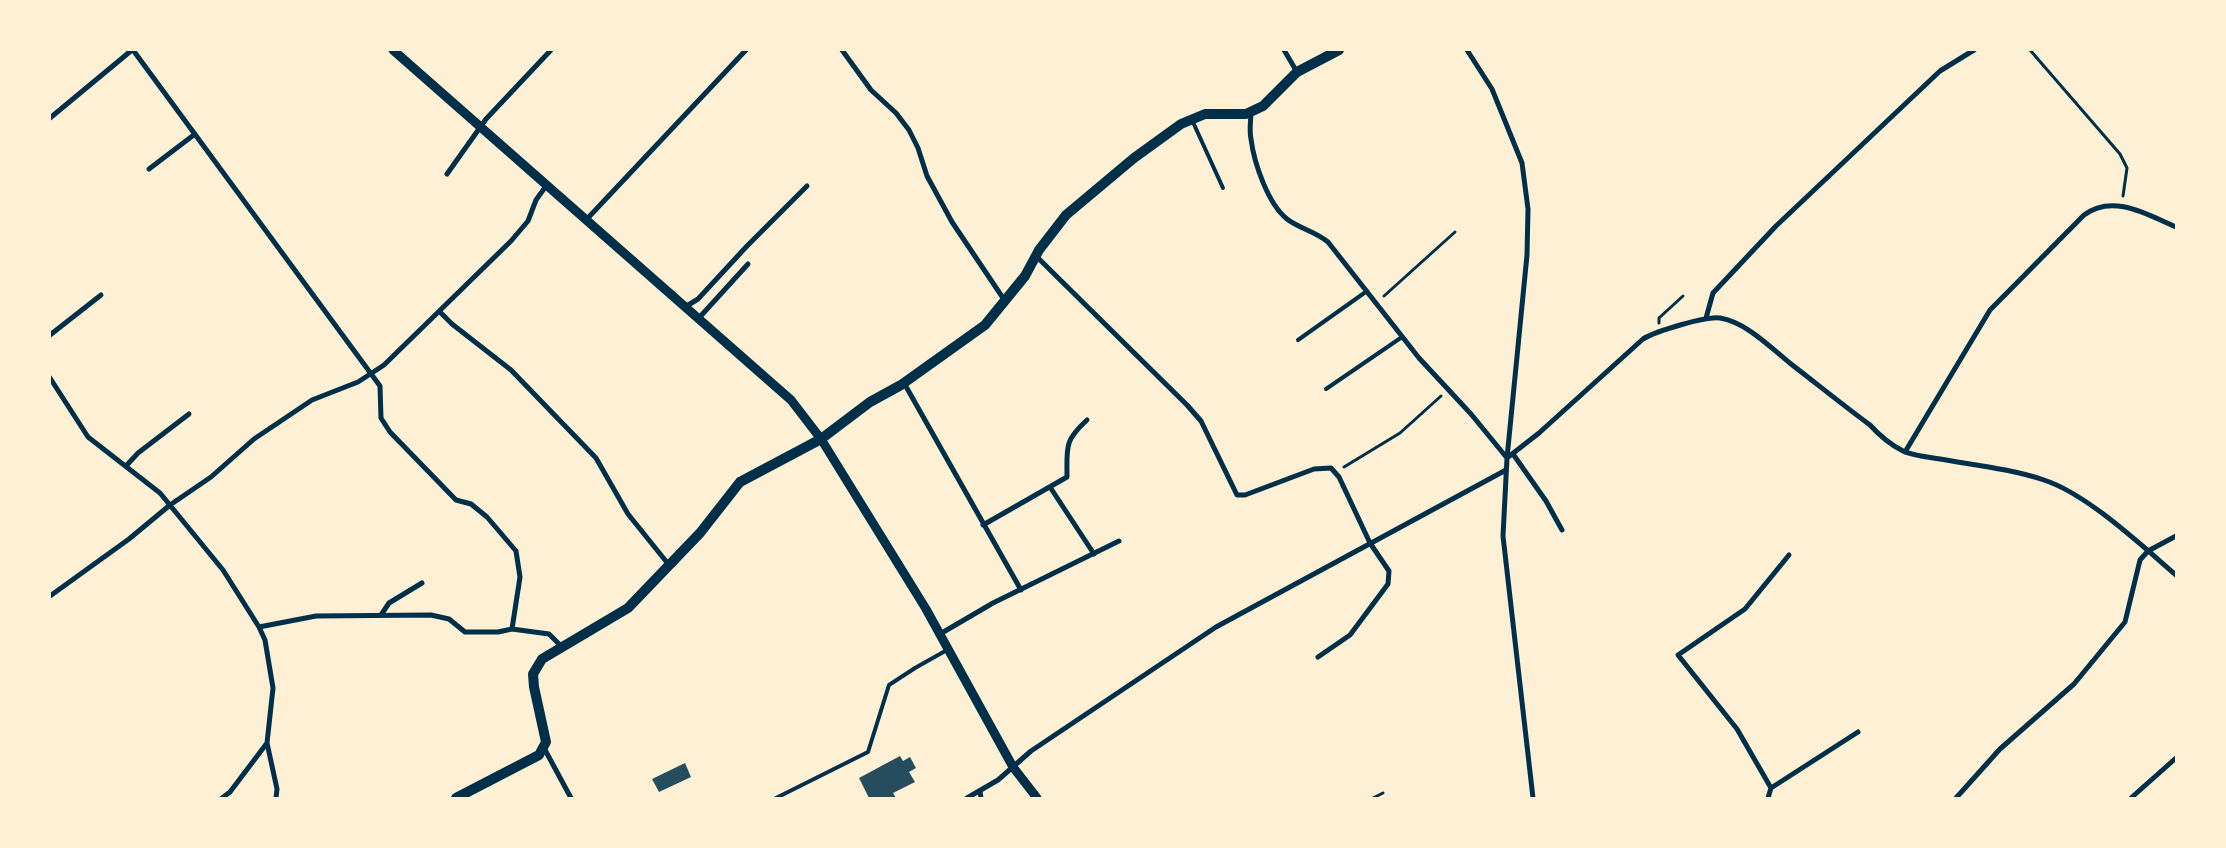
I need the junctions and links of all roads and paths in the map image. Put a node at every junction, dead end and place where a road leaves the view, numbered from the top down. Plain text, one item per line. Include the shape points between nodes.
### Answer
1 (133, 50) edge
2 (393, 50) edge
3 (551, 50) edge
4 (746, 50) edge
5 (842, 50) edge
6 (1284, 50) edge
7 (1339, 50) edge
8 (1467, 50) edge
9 (1974, 50) edge
10 (2030, 50) edge
11 (1297, 72) junction
12 (1251, 111) junction
13 (50, 118) edge
14 (1192, 120) junction
15 (481, 128) junction
16 (195, 134) junction
17 (149, 168) dead end
18 (447, 174) dead end
19 (546, 186) junction
20 (807, 186) dead end
21 (1223, 188) dead end
22 (2118, 205) junction
23 (586, 220) junction
24 (2176, 227) edge
25 (1455, 232) dead end
26 (1036, 255) junction
27 (748, 264) dead end
28 (1367, 291) junction
29 (101, 294) dead end
30 (1683, 296) dead end
31 (1005, 301) junction
32 (1376, 303) junction
33 (685, 307) junction
34 (440, 312) junction
35 (1706, 318) junction
36 (698, 319) junction
37 (1658, 331) junction
38 (50, 335) edge
39 (1402, 337) junction
40 (1298, 340) dead end
41 (371, 374) junction
42 (50, 378) edge
43 (904, 383) junction
44 (1326, 389) dead end
45 (1448, 390) junction
46 (189, 414) dead end
47 (1087, 420) dead end
48 (821, 439) junction
49 (1904, 452) junction
50 (1513, 454) junction
51 (1507, 458) junction
52 (126, 466) junction
53 (1506, 470) junction
54 (1335, 472) junction
55 (1050, 487) junction
56 (170, 505) junction
57 (983, 525) junction
58 (1562, 530) dead end
59 (2176, 536) edge
60 (1119, 542) dead end
61 (1370, 544) junction
62 (2148, 551) junction
63 (1094, 554) junction
64 (1788, 555) dead end
65 (670, 566) junction
66 (2176, 575) edge
67 (422, 583) dead end
68 (1021, 590) junction
69 (50, 596) edge
70 (381, 615) junction
71 (259, 627) junction
72 (512, 629) junction
73 (940, 634) junction
74 (562, 647) junction
75 (948, 650) junction
76 (1318, 657) dead end
77 (1858, 732) dead end
78 (267, 743) junction
79 (544, 748) junction
80 (2176, 758) edge
81 (1013, 767) junction
82 (1771, 788) junction
83 (980, 791) junction
84 (1383, 793) dead end
85 (222, 798) edge
86 (276, 798) edge
87 (456, 798) edge
88 (571, 798) edge
89 (776, 798) edge
90 (967, 798) edge
91 (981, 798) edge
92 (1037, 798) edge
93 (1373, 798) edge
94 (1533, 798) edge
95 (1768, 798) edge
96 (1956, 798) edge
97 (2131, 798) edge

1 - 13 street
1 - 16 street
2 - 15 street
3 - 15 street
4 - 23 street
5 - 31 street via 871,90 909,130 927,176 952,222
6 - 11 street
7 - 11 main road
8 - 51 street via 1492,89 1522,164 1528,209 1527,255
9 - 35 street via 1940,71 1776,226 1713,293
10 - 22 path via 2120,154 2127,168 2124,195
11 - 12 main road via 1263,106
12 - 14 main road via 1246,114 1205,114
12 - 28 street via 1250,138 1264,184 1278,210 1289,221 1317,233 1328,242
14 - 21 lane
14 - 26 main road via 1134,158 1066,215
15 - 18 street
15 - 19 street
16 - 17 street
16 - 41 street
19 - 23 street
19 - 34 street via 528,220 511,241
20 - 33 street via 698,299
22 - 24 street
22 - 49 street via 2093,209 2084,215 1990,310
23 - 33 street
25 - 32 path
26 - 31 main road via 1025,276
26 - 54 street via 1196,416 1238,495 1314,469 1330,468
27 - 36 street
28 - 32 street
28 - 40 lane
29 - 38 street
30 - 37 path via 1659,318
31 - 43 main road via 985,325
32 - 39 street
33 - 36 street
34 - 41 street
34 - 65 street via 511,370 596,458 628,514
35 - 37 street
35 - 49 street via 1733,321 1870,426 1886,442
36 - 48 street via 791,400
37 - 50 street via 1643,339
39 - 44 lane
39 - 45 street
41 - 56 street via 312,400 254,439 212,477
41 - 72 street via 380,386 381,418 390,432 456,500 471,504 487,516 516,551 520,577
42 - 52 street via 88,437
43 - 48 main road via 870,402
43 - 57 street
45 - 51 street
45 - 54 path via 1400,433
46 - 52 street
47 - 55 street via 1066,445 1067,477
48 - 65 main road via 740,482 700,534
48 - 73 street
49 - 62 street via 2045,480 2073,493
50 - 51 street
50 - 58 street
51 - 53 street
52 - 56 street
53 - 61 street
53 - 94 street via 1503,536
54 - 61 street
55 - 57 street
55 - 63 street
56 - 69 street
56 - 71 street via 223,570
57 - 68 street
59 - 62 street
60 - 63 street
61 - 76 street via 1389,571 1388,584 1350,635
61 - 81 street via 1216,627 1031,751
62 - 66 street
62 - 96 street via 2140,560 2125,622 2074,684 2000,749
63 - 68 street
64 - 82 street via 1744,609 1678,655 1737,730
65 - 74 main road via 628,608
67 - 70 street via 389,603
68 - 73 street
70 - 71 street via 316,616
70 - 72 street via 432,615 449,619 465,632
71 - 78 street via 265,640 273,688
72 - 74 street via 549,634
73 - 75 street
74 - 79 main road via 542,659 533,674 546,742
75 - 81 street
75 - 89 lane via 890,685 868,752
77 - 82 street
78 - 85 street
78 - 86 street
79 - 87 main road via 538,755
79 - 88 street
80 - 97 street
81 - 83 street
81 - 92 street
82 - 95 street
83 - 90 street
83 - 91 street
84 - 93 path

